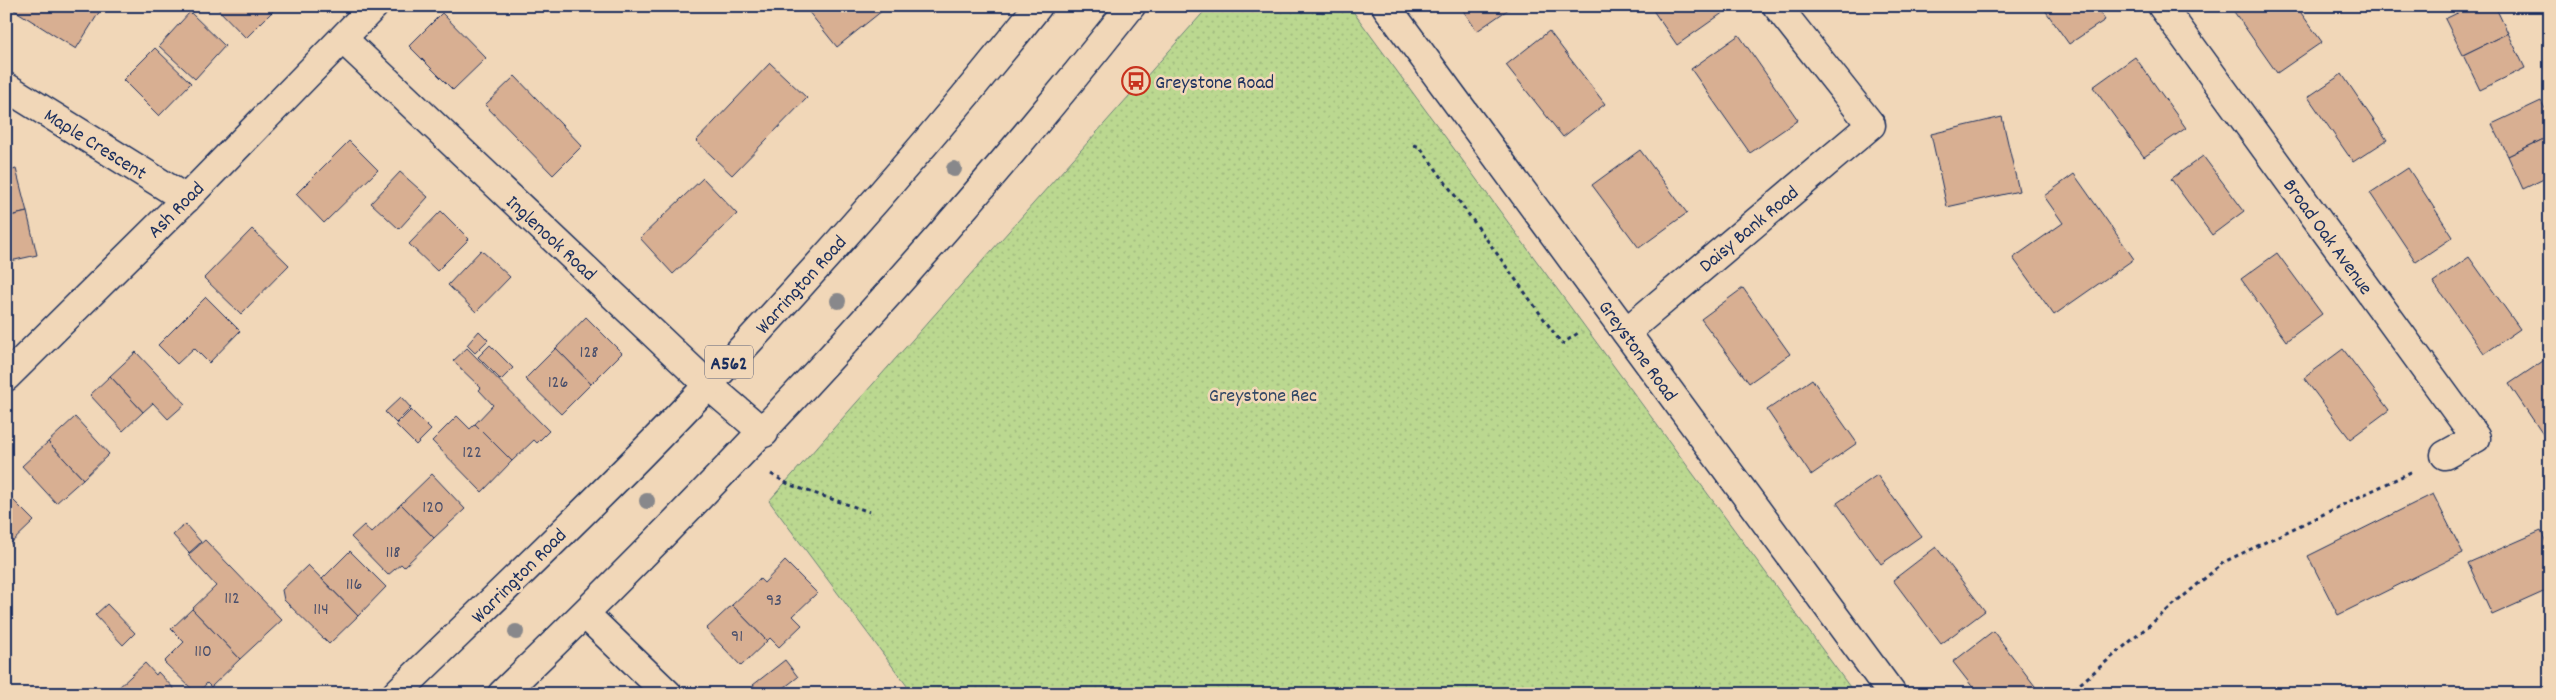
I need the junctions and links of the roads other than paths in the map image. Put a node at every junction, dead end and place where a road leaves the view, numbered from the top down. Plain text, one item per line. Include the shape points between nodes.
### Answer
1 (374, 6) edge
2 (1038, 6) edge
3 (1131, 6) edge
4 (1386, 6) edge
5 (1778, 6) edge
6 (2162, 6) edge
7 (343, 39) junction
8 (6, 87) edge
9 (186, 199) junction
10 (1626, 332) junction
11 (6, 377) edge
12 (708, 385) junction
13 (764, 433) junction
14 (2445, 455) road end
15 (585, 614) junction
16 (396, 694) edge
17 (502, 694) edge
18 (668, 694) edge
19 (1892, 694) edge

1 - 7 street, Ash Road
2 - 12 street, Warrington Road / A562 via 852,228
3 - 13 street via 939,239
4 - 10 street, Greystone Road
5 - 10 street, Daisy Bank Road via 1870,125
6 - 14 street, Broad Oak Avenue via 2476,438
7 - 9 street, Ash Road
7 - 12 street, Inglenook Road
8 - 9 street, Maple Crescent
9 - 11 street, Ash Road
10 - 19 street, Greystone Road
12 - 13 street, Inglenook Road
12 - 16 street, Warrington Road / A562
13 - 15 street
15 - 17 street
15 - 18 street

